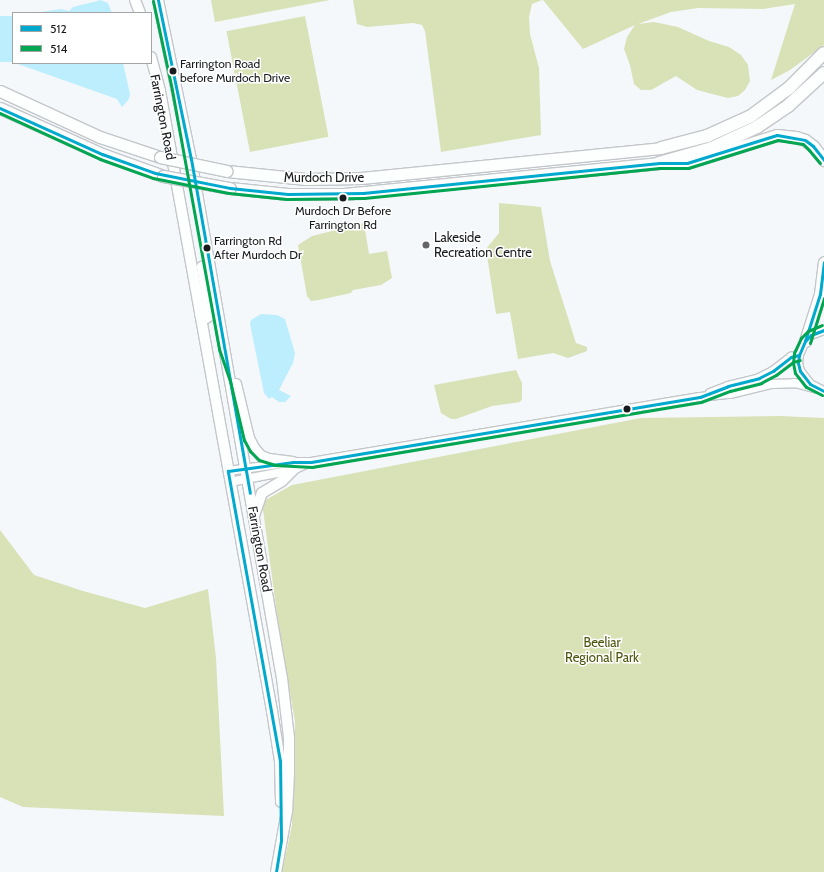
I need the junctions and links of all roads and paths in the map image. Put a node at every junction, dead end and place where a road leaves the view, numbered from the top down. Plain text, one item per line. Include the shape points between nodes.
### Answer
1 (135, 0) edge
2 (158, 0) edge
3 (140, 12) edge
4 (824, 53) edge
5 (152, 61) edge
6 (824, 73) edge
7 (0, 91) edge
8 (0, 108) edge
9 (661, 148) joint
10 (824, 160) edge
11 (659, 163) junction
12 (206, 248) junction
13 (824, 262) edge
14 (200, 314) junction
15 (824, 330) edge
16 (805, 341) junction
17 (224, 348) junction
18 (798, 355) junction
19 (820, 390) edge
20 (700, 397) junction
21 (293, 466) junction
22 (228, 471) junction
23 (246, 473) junction
24 (230, 482) junction
25 (254, 514) junction
26 (281, 840) junction
27 (276, 872) edge

1 - 3 main road
2 - 12 main road, Farrington Road via 179,97
4 - 9 highway via 789,88 750,116 707,136
5 - 14 main road, Farrington Road via 160,92
6 - 11 highway via 788,106 751,130 700,152
7 - 9 main road, Murdoch Drive, bridge via 95,135 160,157 227,172 306,179 361,178
8 - 11 main road, Murdoch Drive, bridge via 102,154 164,176 230,188 288,194 344,194
10 - 11 main road, Murdoch Drive via 805,140 777,135 692,162 669,165
12 - 14 main road via 201,260 209,316 206,318
12 - 17 main road, Farrington Road
13 - 16 main road via 820,294
14 - 22 main road, Farrington Road
15 - 16 street via 811,335
16 - 18 street
17 - 21 main road via 236,380 249,438 254,448 262,456
17 - 23 main road, Farrington Road
18 - 19 street via 802,375
18 - 20 street via 760,378 728,386
19 - 20 street via 795,383 779,383 730,394
20 - 21 street
21 - 23 street
21 - 25 main road via 282,481 262,493
22 - 23 street
22 - 24 main road, Farrington Road
23 - 24 street
23 - 25 main road, Farrington Road
24 - 26 main road, Farrington Road via 279,754
25 - 26 main road, Farrington Road via 282,678 289,738 287,811
26 - 27 main road, Farrington Road

